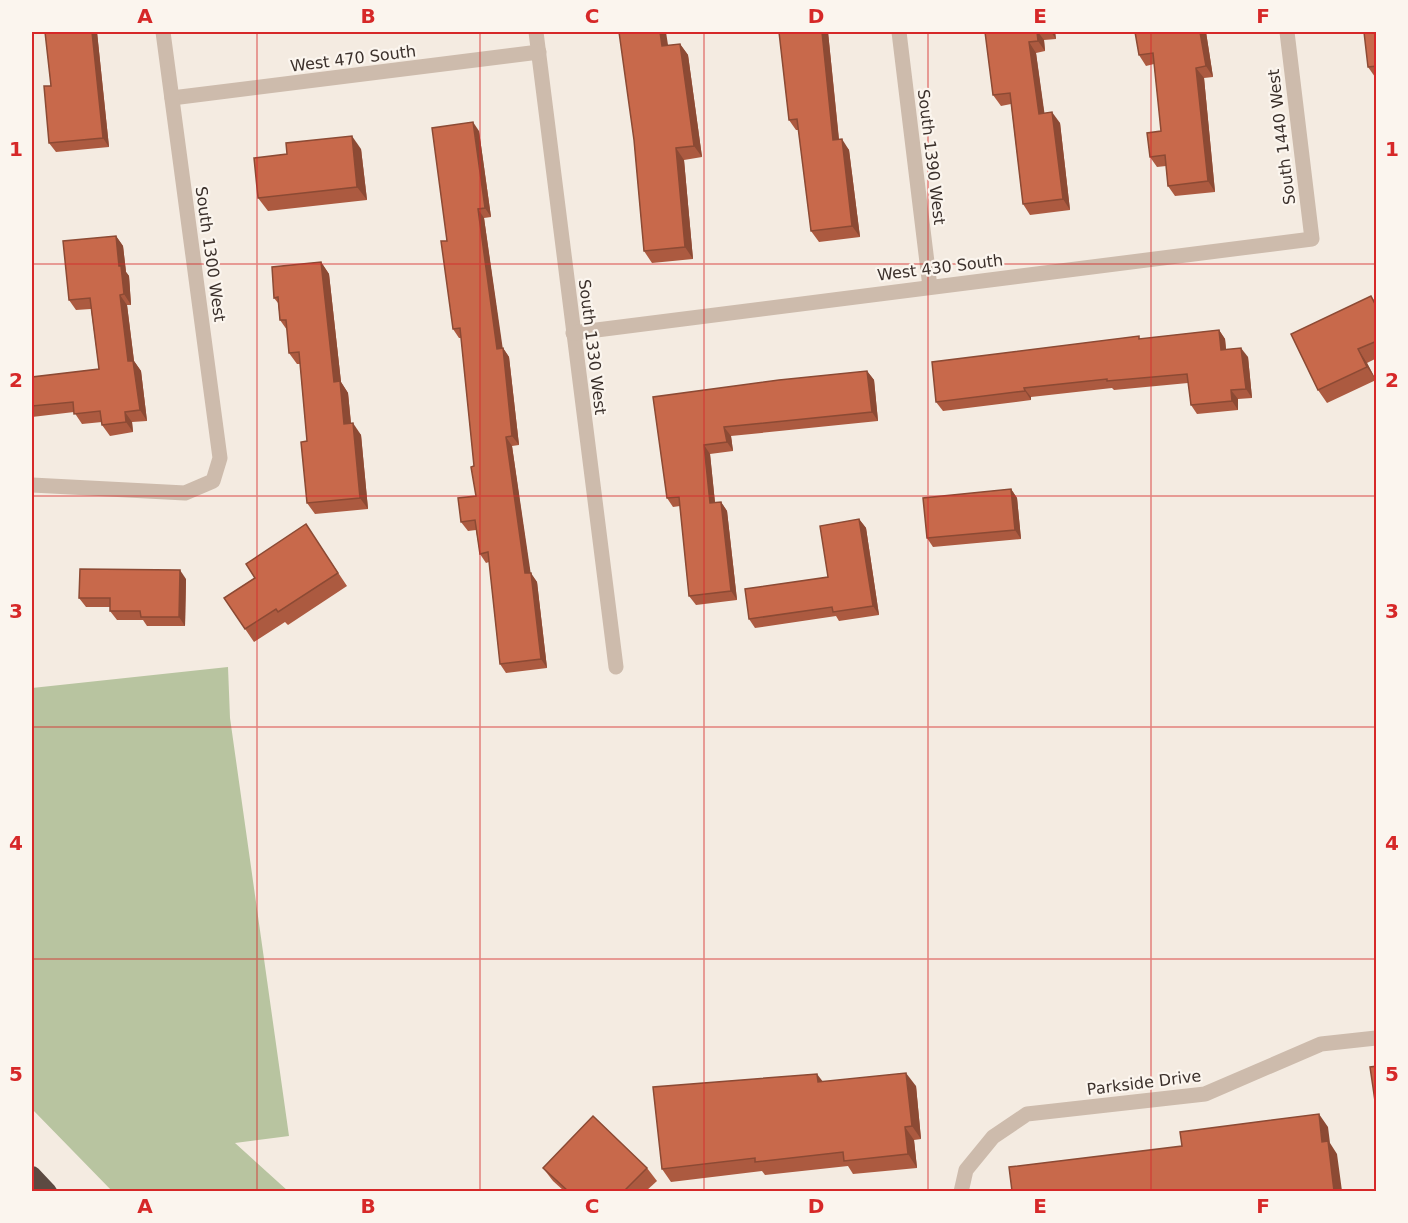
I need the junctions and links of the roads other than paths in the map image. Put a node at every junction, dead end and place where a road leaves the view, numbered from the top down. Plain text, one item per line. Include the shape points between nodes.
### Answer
1 (163, 32) edge
2 (536, 32) edge
3 (899, 32) edge
4 (1287, 32) edge
5 (539, 52) junction
6 (172, 99) junction
7 (1312, 239) joint
8 (930, 286) junction
9 (573, 333) junction
10 (32, 485) edge
11 (616, 667) dead end
12 (1377, 1038) edge
13 (32, 1175) edge
14 (48, 1191) edge
15 (961, 1191) edge

1 - 6 street, South 1300 West
2 - 5 street, South 1330 West
3 - 8 street, South 1390 West
4 - 7 street, South 1440 West
5 - 6 street, West 470 South
5 - 9 street, South 1330 West
6 - 10 street, South 1300 West via 220,458 213,481 185,493
7 - 8 street, West 430 South
8 - 9 street, West 430 South
9 - 11 street, South 1330 West
12 - 15 street, Parkside Drive via 1321,1044 1205,1094 1027,1114 993,1137 966,1170
13 - 14 highway

